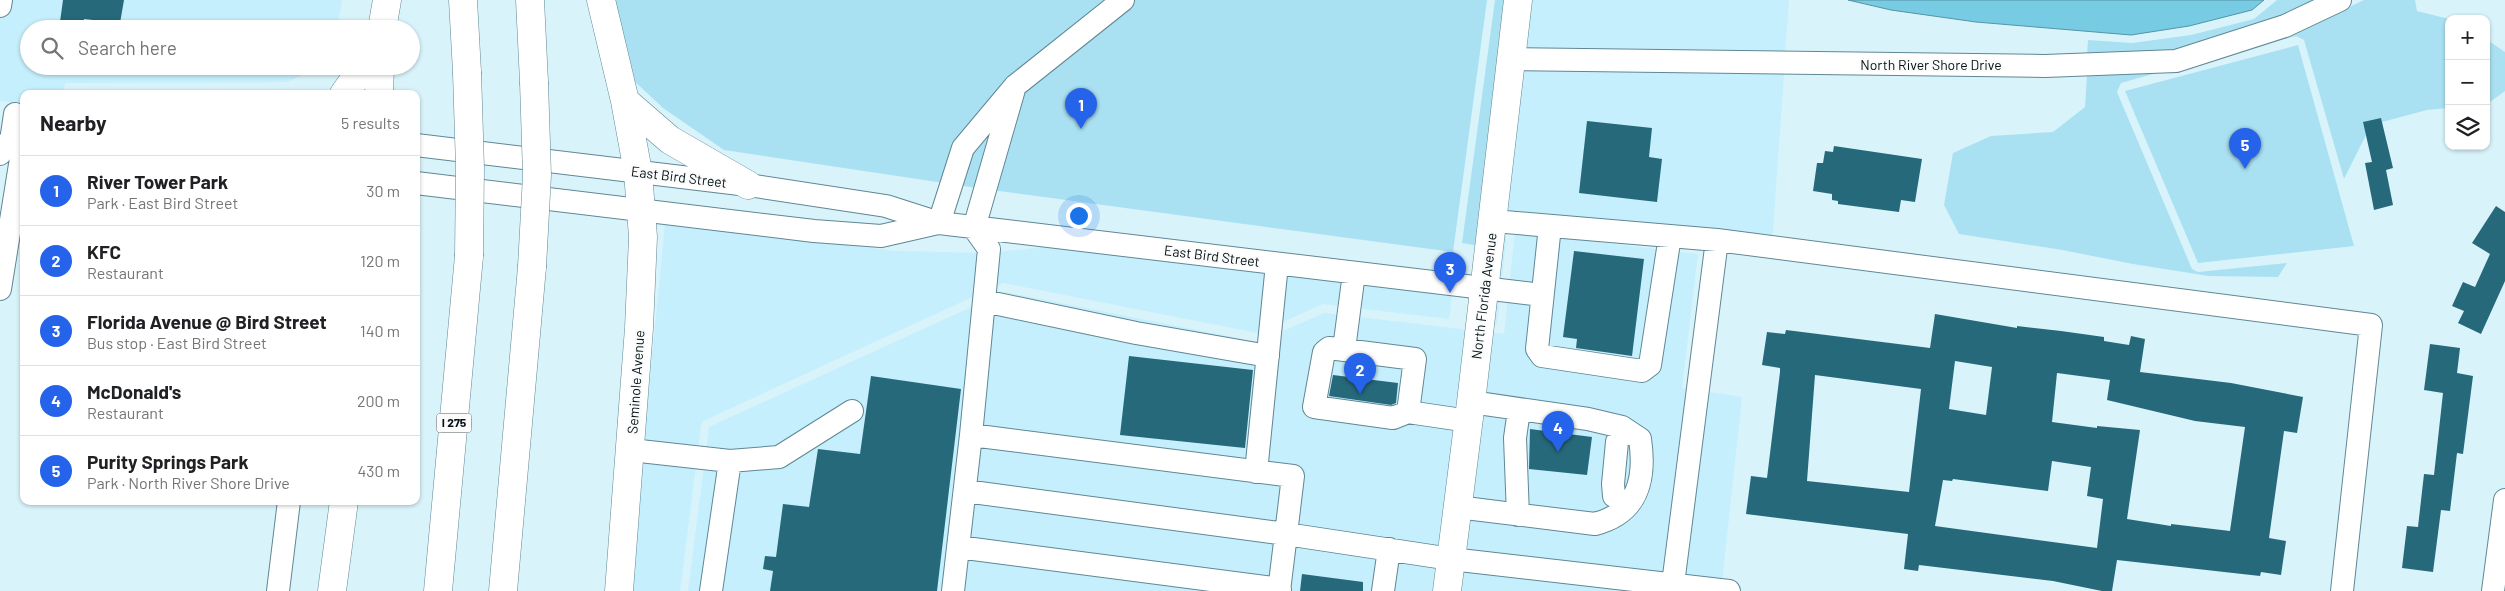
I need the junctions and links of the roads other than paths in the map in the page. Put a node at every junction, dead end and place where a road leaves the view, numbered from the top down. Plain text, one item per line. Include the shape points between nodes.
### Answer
1 (1, 0) edge
2 (387, 0) edge
3 (463, 0) edge
4 (530, 0) edge
5 (601, 0) edge
6 (1123, 0) edge
7 (1518, 0) edge
8 (2340, 0) edge
9 (0, 6) edge
10 (383, 20) edge
11 (1510, 59) junction
12 (358, 75) edge
13 (379, 75) edge
14 (1015, 86) junction
15 (347, 90) edge
16 (378, 90) edge
17 (625, 101) junction
18 (13, 113) edge
19 (420, 145) edge
20 (5, 148) edge
21 (20, 152) edge
22 (638, 172) junction
23 (20, 183) edge
24 (420, 183) edge
25 (748, 185) junction
26 (642, 211) junction
27 (1493, 221) junction
28 (939, 223) junction
29 (1550, 226) junction
30 (974, 228) junction
31 (1670, 236) junction
32 (1717, 240) junction
33 (1277, 264) junction
34 (1354, 273) junction
35 (0, 289) edge
36 (1485, 289) junction
37 (1542, 295) junction
38 (984, 301) junction
39 (1344, 349) junction
40 (1268, 356) junction
41 (1522, 410) junction
42 (852, 411) dead end
43 (1408, 412) junction
44 (1470, 412) junction
45 (971, 435) junction
46 (631, 450) junction
47 (730, 461) junction
48 (1256, 472) junction
49 (965, 491) junction
50 (2505, 500) edge
51 (289, 505) edge
52 (343, 505) edge
53 (1458, 507) junction
54 (1518, 515) junction
55 (1610, 519) junction
56 (1286, 534) junction
57 (958, 547) junction
58 (1389, 549) junction
59 (1450, 559) junction
60 (1673, 584) junction
61 (1280, 590) edge
62 (278, 591) edge
63 (332, 591) edge
64 (438, 591) edge
65 (503, 591) edge
66 (618, 591) edge
67 (712, 591) edge
68 (953, 591) edge
69 (1383, 591) edge
70 (1447, 591) edge
71 (1729, 591) edge
72 (2342, 591) edge
73 (2493, 591) edge

1 - 9 street
2 - 10 main road
3 - 64 main road, I 275, bridge via 470,168 469,256
4 - 65 main road, bridge via 537,175 532,267
5 - 17 main road, Seminole Avenue
6 - 14 street
7 - 11 main road, North Florida Avenue
8 - 11 street, North River Shore Drive via 2285,26 2176,61 2045,66
11 - 27 main road, North Florida Avenue
12 - 15 main road
13 - 16 main road
14 - 28 street via 963,148
14 - 30 street
17 - 22 main road, Seminole Avenue
17 - 25 main road via 670,140
18 - 20 street
19 - 22 street, East Bird Street
20 - 21 street
22 - 25 street, East Bird Street
22 - 26 main road, Seminole Avenue
23 - 35 street
24 - 26 street, East Bird Street
25 - 28 street, East Bird Street via 886,206
26 - 28 street, East Bird Street via 881,236
26 - 46 main road, Seminole Avenue via 640,328
27 - 29 street
27 - 36 main road, North Florida Avenue
28 - 30 street, East Bird Street
29 - 31 street
29 - 37 street
30 - 33 street, East Bird Street
30 - 38 street via 989,249
31 - 32 street
31 - 37 street via 1650,365 1642,371 1542,356 1537,349
32 - 60 street
32 - 72 street via 2371,325
33 - 34 street, East Bird Street
33 - 40 street
34 - 36 street, East Bird Street
34 - 39 street
36 - 37 street, East Bird Street
36 - 44 main road, North Florida Avenue
38 - 40 street via 1136,333
38 - 45 street
39 - 43 street via 1415,359
39 - 43 street via 1329,348 1324,352 1314,408 1394,418
40 - 48 street
41 - 44 street
41 - 54 street via 1516,438
41 - 55 street via 1537,425 1608,438 1630,447 1636,461 1634,473 1614,496
41 - 55 street via 1622,427 1640,439 1643,459 1641,480 1623,512
42 - 47 street via 779,457
43 - 44 street
44 - 53 main road, North Florida Avenue
45 - 48 street
45 - 49 street
46 - 47 street
46 - 66 main road, Seminole Avenue
47 - 67 street
48 - 56 street via 1293,476
49 - 56 street
49 - 57 street
50 - 73 street
51 - 62 street
52 - 63 main road
53 - 54 street
53 - 59 main road, North Florida Avenue
54 - 55 street via 1595,524
56 - 58 street
56 - 61 street
57 - 61 street
57 - 68 street
58 - 59 street
58 - 69 street
59 - 60 street
59 - 70 main road, North Florida Avenue
60 - 71 street

